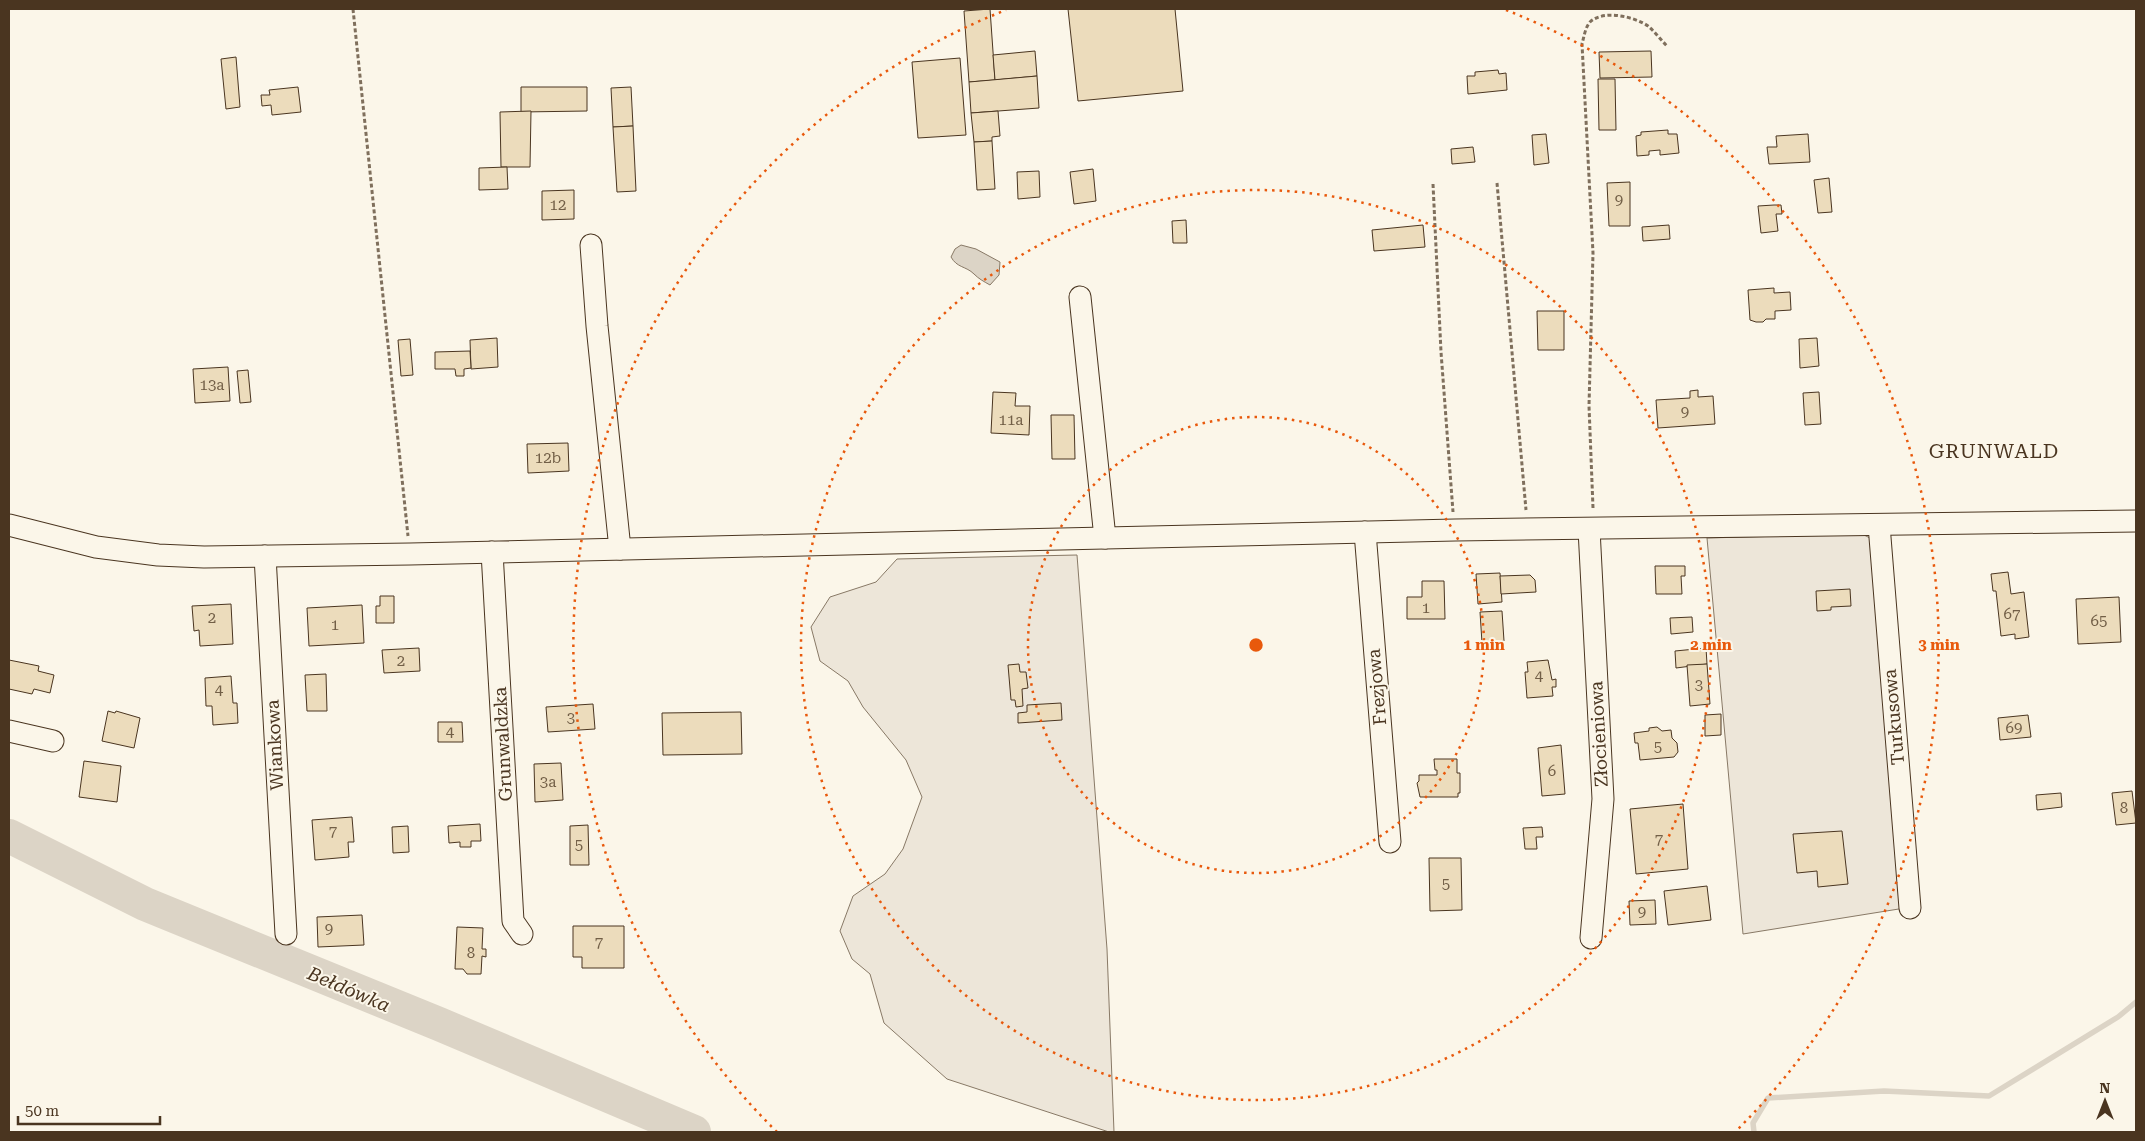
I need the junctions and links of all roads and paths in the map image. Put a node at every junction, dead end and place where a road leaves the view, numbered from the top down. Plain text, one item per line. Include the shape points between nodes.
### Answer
1 (353, 9) edge
2 (1667, 46) dead end
3 (1497, 183) dead end
4 (1433, 184) dead end
5 (591, 245) dead end
6 (1080, 297) dead end
7 (2136, 521) edge
8 (9, 525) edge
9 (1879, 526) junction
10 (1591, 529) junction
11 (1455, 530) junction
12 (1531, 530) junction
13 (1365, 532) junction
14 (1105, 538) junction
15 (620, 549) junction
16 (492, 552) junction
17 (410, 554) junction
18 (265, 556) junction
19 (9, 731) edge
20 (53, 741) dead end
21 (1390, 842) dead end
22 (1910, 908) dead end
23 (286, 934) dead end
24 (522, 934) dead end
25 (1591, 938) dead end

1 - 17 path
2 - 10 path via 1649,27 1630,16 1602,16 1591,22 1582,44 1593,253 1589,406
3 - 12 path via 1524,497
4 - 11 path
5 - 15 street
6 - 14 street
7 - 9 street
8 - 18 street via 96,547 158,555
9 - 10 street
9 - 22 street, Turkusowa
10 - 12 street
10 - 25 street, Złocieniowa via 1603,798
11 - 12 street
11 - 13 street
13 - 14 street
13 - 21 street, Frezjowa
14 - 15 street
15 - 16 street
16 - 17 street
16 - 24 street, Grunwaldzka via 513,921
17 - 18 street
18 - 23 street, Wiankowa
19 - 20 street

